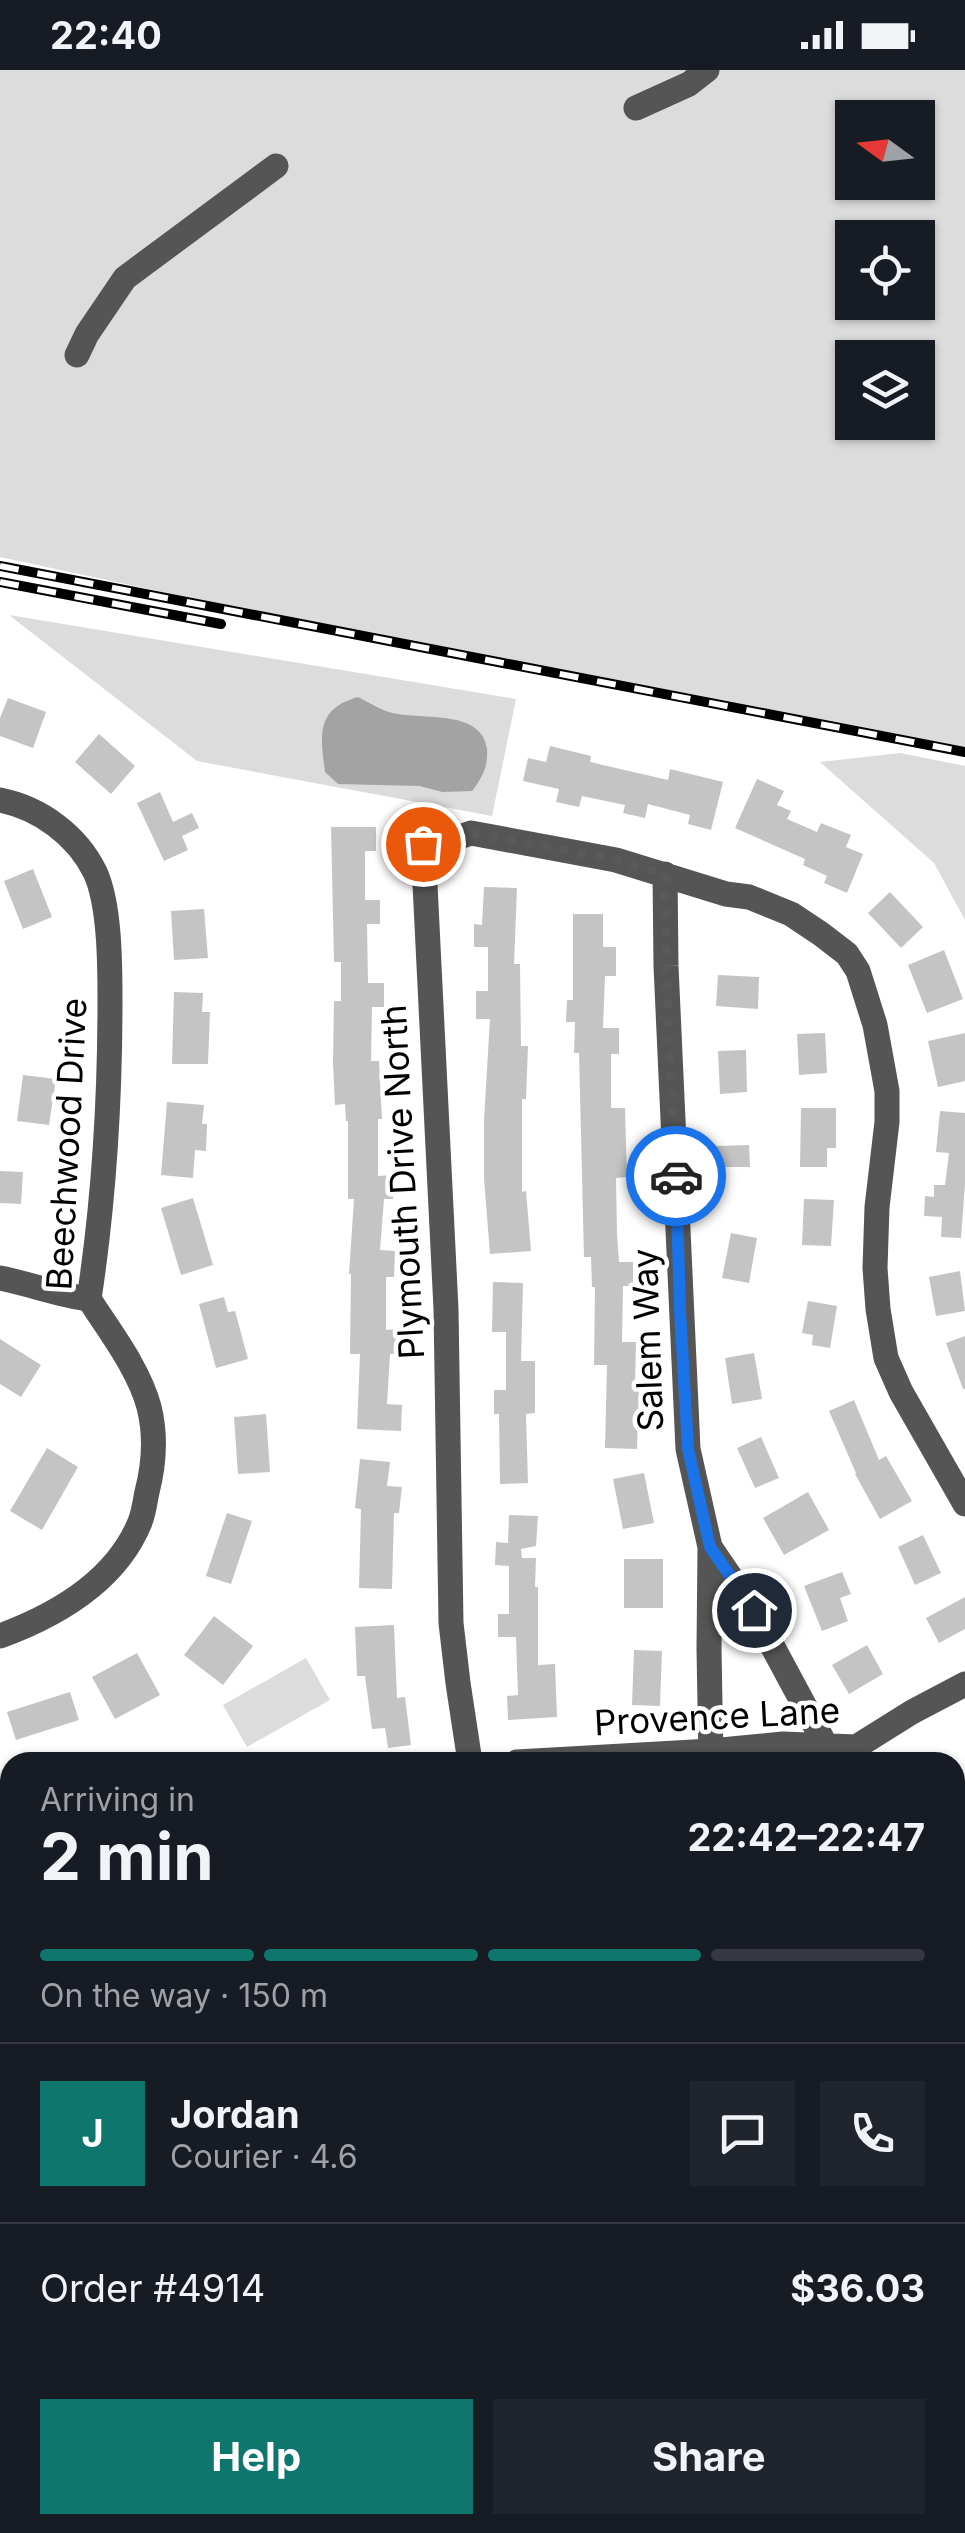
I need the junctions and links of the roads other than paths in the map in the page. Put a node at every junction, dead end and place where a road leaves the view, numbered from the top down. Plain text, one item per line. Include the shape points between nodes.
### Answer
1 (707, 70) edge
2 (636, 108) dead end
3 (276, 166) dead end
4 (76, 355) dead end
5 (0, 800) edge
6 (665, 874) junction
7 (0, 1278) edge
8 (89, 1299) junction
9 (965, 1504) edge
10 (710, 1547) junction
11 (0, 1636) edge
12 (965, 1684) edge
13 (468, 1752) edge
14 (711, 1752) edge
15 (739, 1752) edge
16 (828, 1752) edge
17 (833, 1752) edge
18 (838, 1752) edge

1 - 2 street
3 - 4 street via 126,278
5 - 8 street, Beechwood Drive via 36,811 65,833 90,863 102,895 110,960 110,1092
6 - 9 street via 791,914 847,954 858,971 887,1091 875,1268 886,1358
6 - 10 street, Salem Way via 688,1449
6 - 13 street, Plymouth Drive North via 472,833 423,844 446,1309 452,1623
7 - 8 street
8 - 11 street, Beechwood Drive via 149,1405 152,1469 140,1521 112,1566 76,1600
10 - 14 street
10 - 17 street, Salem Way via 754,1610
12 - 18 street, Provence Lane
15 - 16 street, Provence Lane via 783,1744

